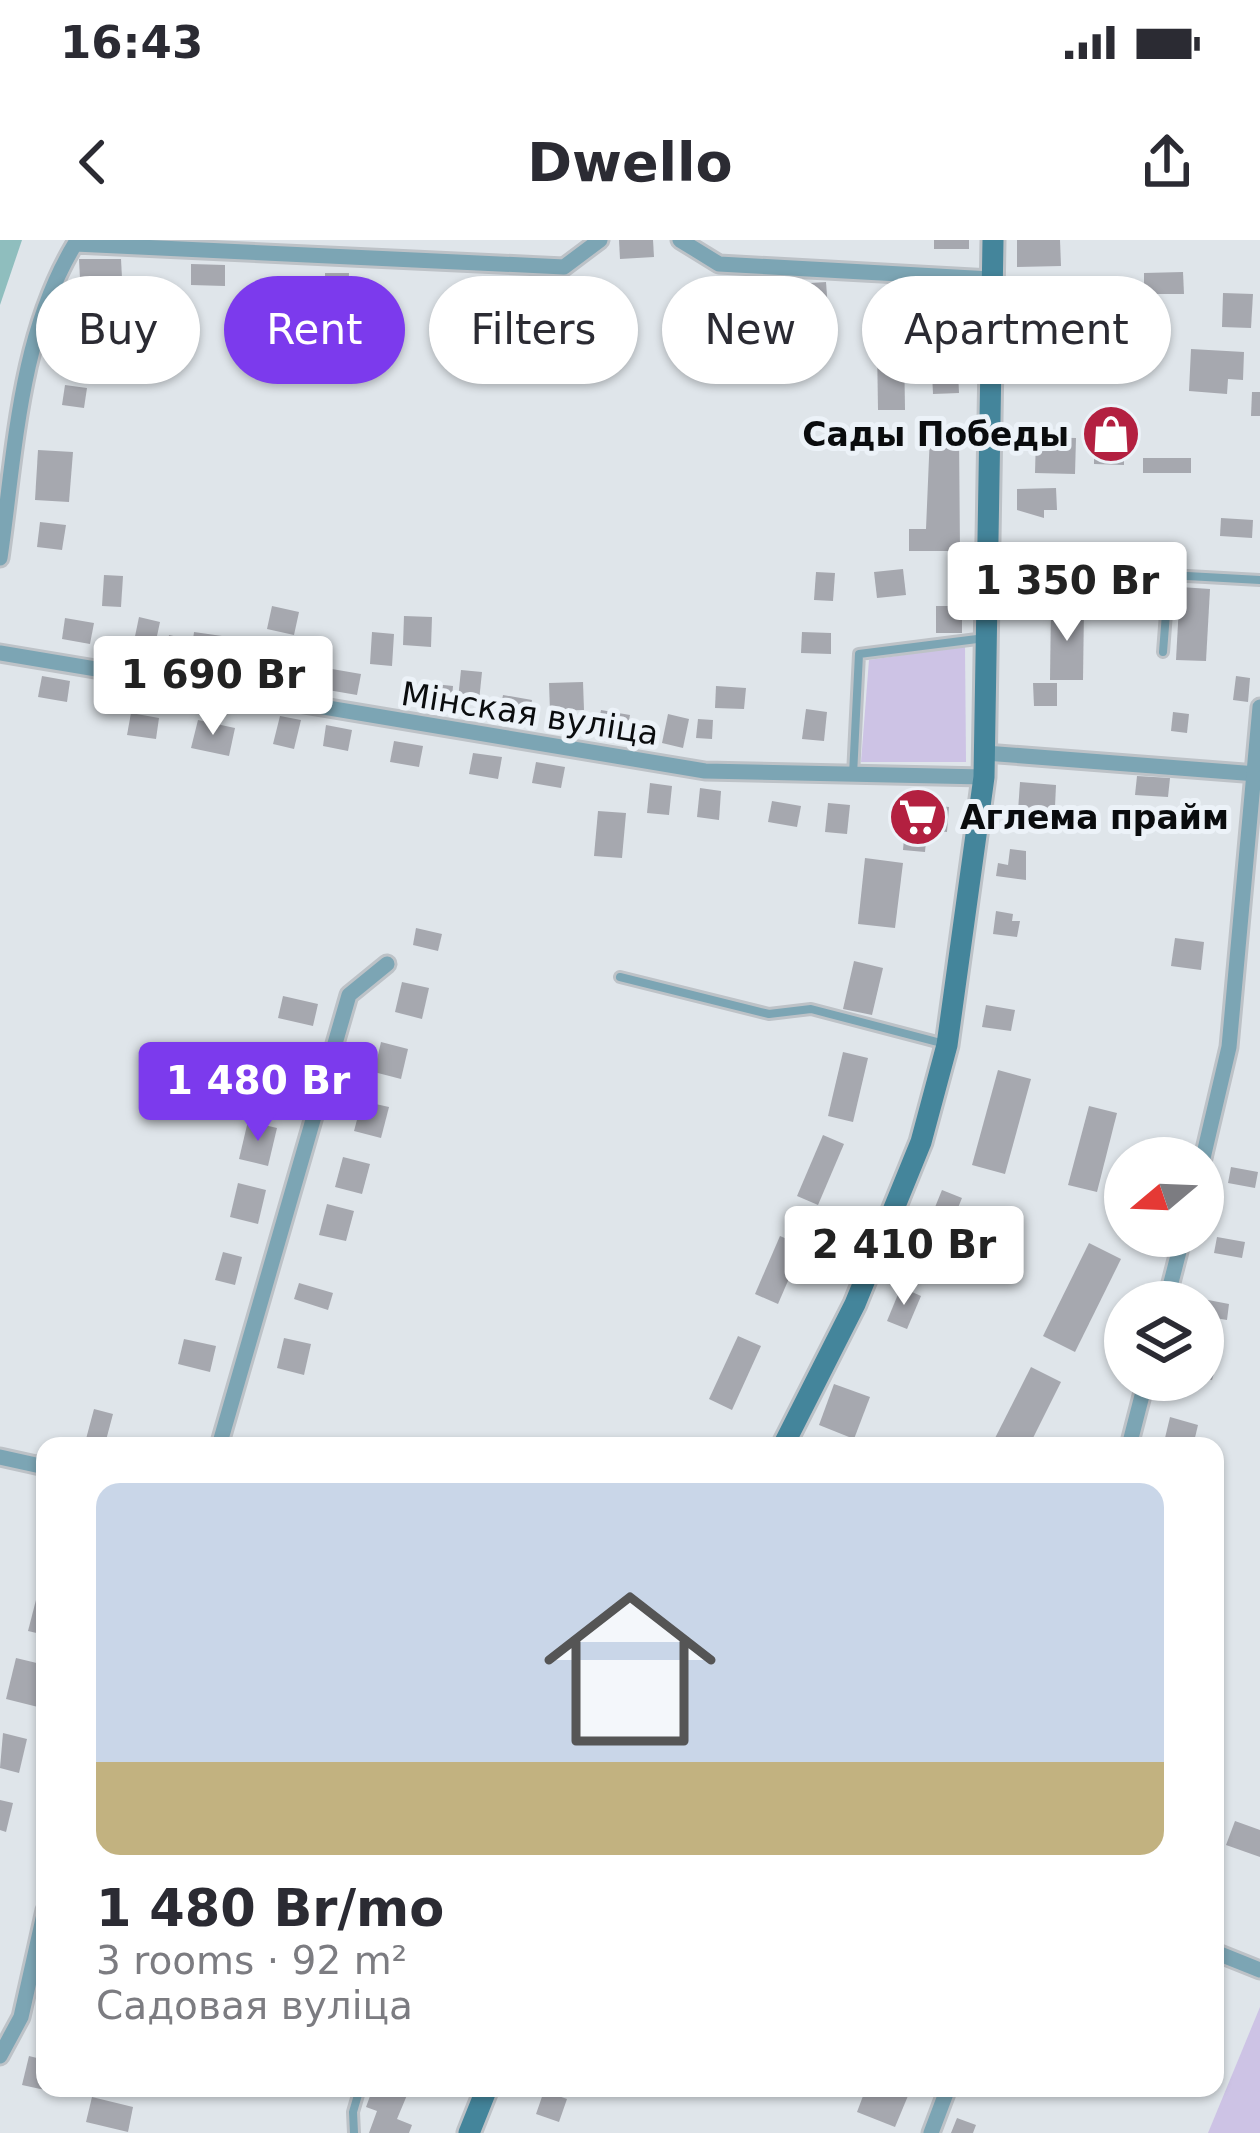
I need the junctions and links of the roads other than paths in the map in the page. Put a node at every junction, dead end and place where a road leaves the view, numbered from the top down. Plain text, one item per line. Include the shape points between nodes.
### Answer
1 (600, 240) edge
2 (680, 240) edge
3 (993, 240) edge
4 (937, 276) edge
5 (991, 276) edge
6 (990, 384) edge
7 (0, 558) edge
8 (1260, 580) edge
9 (987, 638) junction
10 (1163, 652) dead end
11 (0, 653) edge
12 (1260, 707) edge
13 (985, 753) junction
14 (1256, 774) edge
15 (854, 775) junction
16 (984, 777) junction
17 (387, 964) dead end
18 (620, 977) dead end
19 (947, 1045) junction
20 (1208, 1137) edge
21 (1141, 1401) edge
22 (223, 1437) edge
23 (788, 1437) edge
24 (1131, 1437) edge
25 (0, 1456) edge
26 (36, 1465) edge
27 (36, 1950) edge
28 (1224, 1956) edge
29 (1260, 1970) edge
30 (0, 2056) edge
31 (357, 2097) edge
32 (483, 2097) edge
33 (945, 2097) edge
34 (354, 2133) edge
35 (469, 2133) edge
36 (931, 2133) edge

1 - 7 street via 564,267 75,244 29,362
2 - 4 street via 719,264
3 - 5 street
6 - 9 street
8 - 10 lane via 1168,575
9 - 13 street
9 - 15 lane via 859,655
11 - 15 street, Мінская вуліца via 706,771
12 - 14 street
13 - 14 street
13 - 16 street
14 - 20 street via 1229,1047
15 - 16 street, Мінская вуліца
16 - 19 street
17 - 22 street via 350,994
18 - 19 lane via 769,1014 811,1009
19 - 23 street via 921,1142 855,1304
21 - 24 street
25 - 26 street
27 - 30 street via 21,2017
28 - 29 street
31 - 34 lane
32 - 35 street
33 - 36 street

